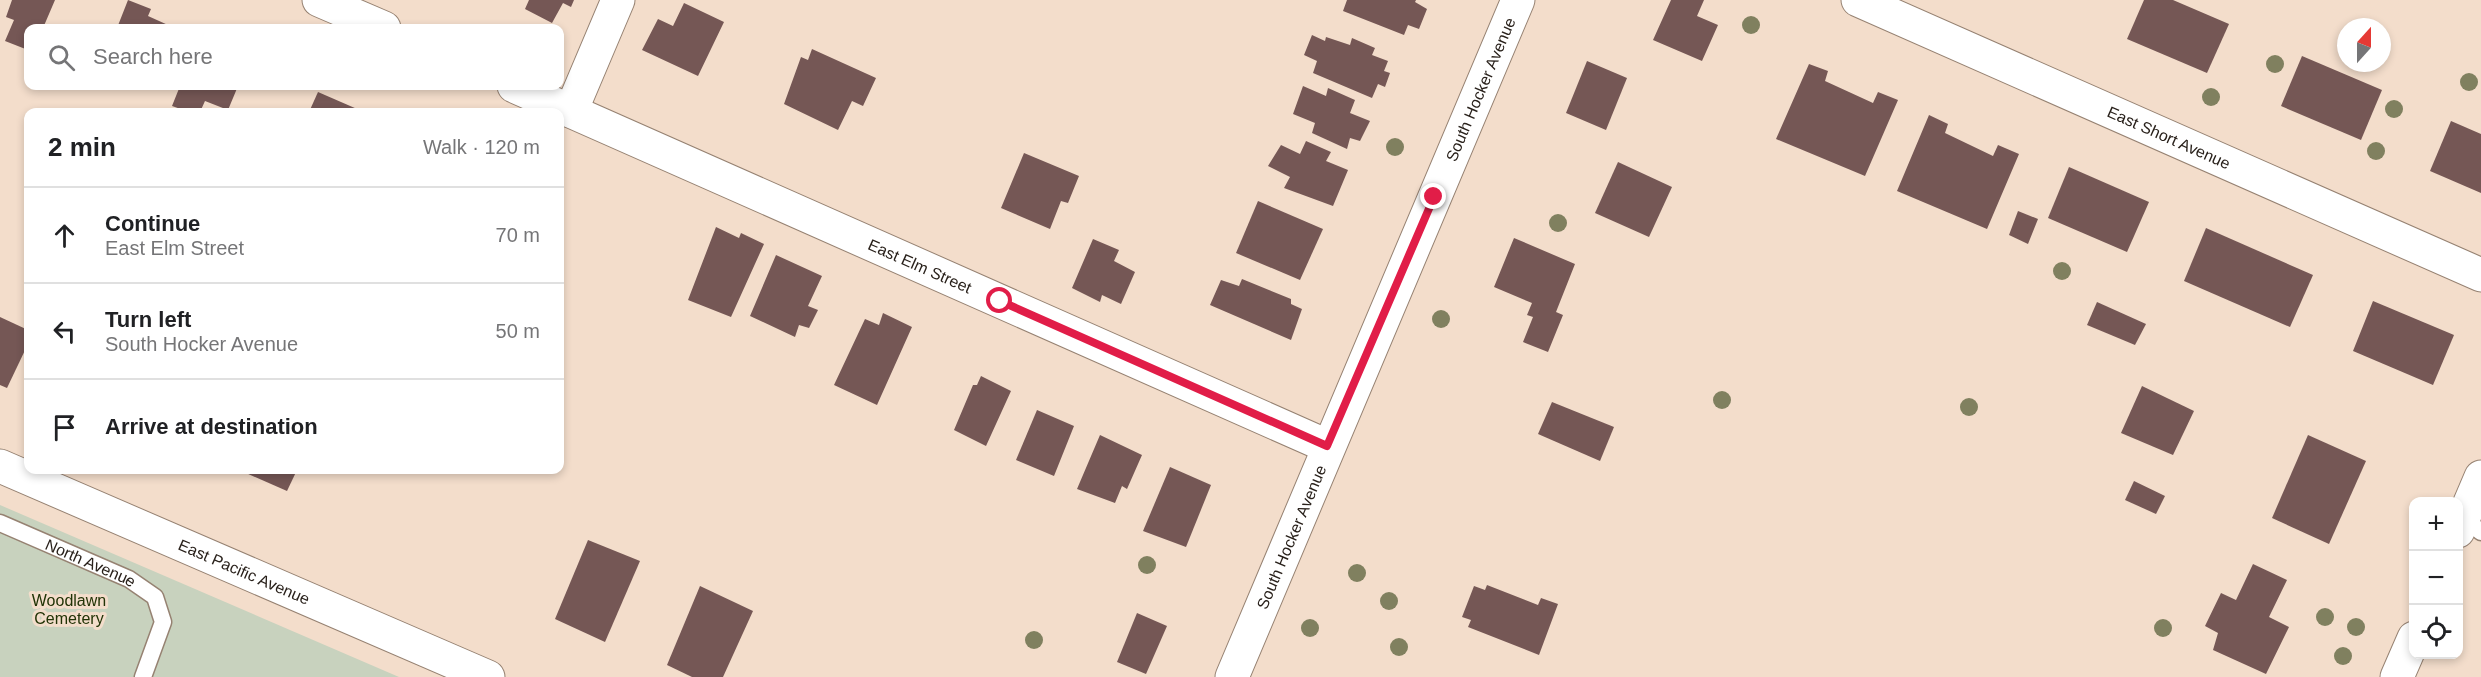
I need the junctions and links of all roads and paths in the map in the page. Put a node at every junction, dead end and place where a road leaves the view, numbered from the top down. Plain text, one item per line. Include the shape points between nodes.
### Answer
1 (319, 0) edge
2 (618, 0) edge
3 (1518, 0) edge
4 (1858, 0) edge
5 (375, 24) edge
6 (523, 90) edge
7 (571, 111) junction
8 (2481, 275) edge
9 (1327, 446) junction
10 (0, 466) edge
11 (2481, 477) edge
12 (0, 523) edge
13 (2468, 527) edge
14 (2409, 649) edge
15 (143, 677) edge
16 (488, 677) edge
17 (1232, 677) edge
18 (2397, 677) edge

1 - 5 street
2 - 7 street
3 - 9 street, South Hocker Avenue
4 - 8 street, East Short Avenue
6 - 7 street, East Elm Street
7 - 9 street, East Elm Street
9 - 17 street, South Hocker Avenue
10 - 16 street, East Pacific Avenue
11 - 13 street
12 - 15 lane, North Avenue via 129,579 155,597 163,622
14 - 18 street

